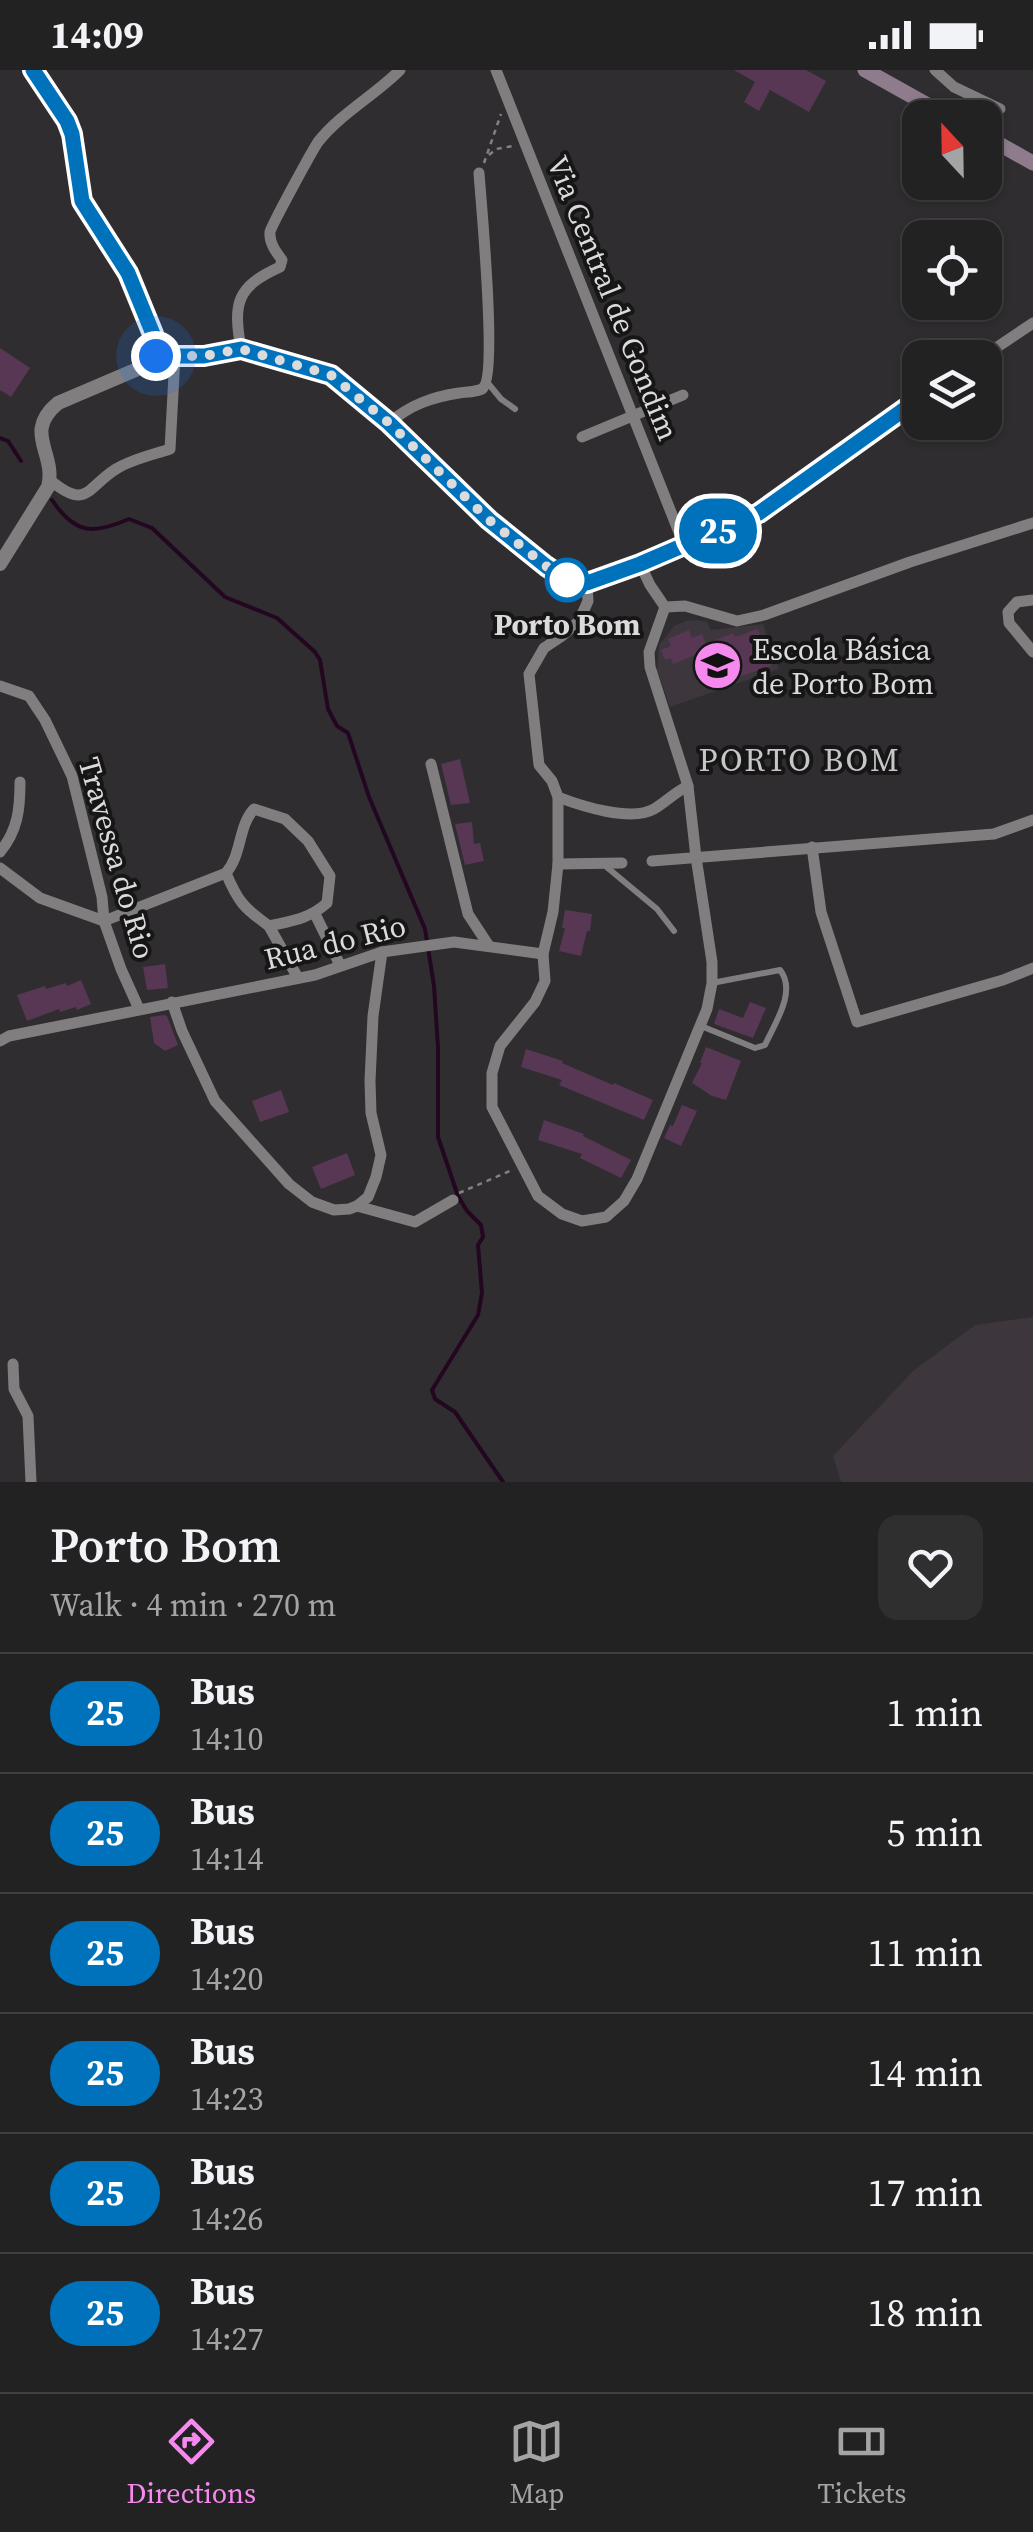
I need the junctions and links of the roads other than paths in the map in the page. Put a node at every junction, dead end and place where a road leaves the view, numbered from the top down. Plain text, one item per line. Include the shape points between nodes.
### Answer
1 (33, 70) edge
2 (400, 70) edge
3 (496, 70) edge
4 (865, 70) edge
5 (935, 70) edge
6 (919, 100) edge
7 (981, 100) edge
8 (1002, 145) edge
9 (1033, 162) edge
10 (479, 173) road end
11 (1033, 323) edge
12 (1002, 344) edge
13 (241, 349) junction
14 (156, 356) junction
15 (175, 356) junction
16 (488, 382) junction
17 (683, 395) dead end
18 (515, 409) dead end
19 (902, 411) edge
20 (632, 416) junction
21 (389, 423) junction
22 (582, 436) dead end
23 (50, 480) junction
24 (1033, 524) edge
25 (684, 545) junction
26 (0, 564) edge
27 (640, 564) junction
28 (587, 583) junction
29 (1033, 600) edge
30 (665, 606) junction
31 (1033, 652) edge
32 (0, 686) edge
33 (431, 764) dead end
34 (20, 782) dead end
35 (688, 786) junction
36 (558, 797) junction
37 (1033, 820) edge
38 (812, 847) junction
39 (0, 852) edge
40 (696, 858) junction
41 (652, 861) dead end
42 (602, 863) junction
43 (622, 863) dead end
44 (558, 864) junction
45 (0, 868) edge
46 (226, 874) junction
47 (315, 914) junction
48 (104, 921) junction
49 (269, 926) junction
50 (674, 931) dead end
51 (489, 946) junction
52 (382, 952) junction
53 (543, 954) junction
54 (340, 965) junction
55 (1033, 968) edge
56 (298, 978) junction
57 (712, 983) junction
58 (172, 1002) junction
59 (139, 1009) junction
60 (700, 1026) junction
61 (0, 1041) edge
62 (458, 1196) road end
63 (357, 1206) junction
64 (12, 1364) dead end
65 (31, 1482) edge

1 - 14 street via 67,121 82,201 128,273
2 - 13 street via 318,142 270,230 280,267 245,288 238,303
3 - 20 street, Via Central de Gondim
4 - 6 main road
5 - 7 street
8 - 9 main road
10 - 16 street
11 - 12 street
13 - 15 street
13 - 21 street via 331,375
14 - 15 street
14 - 23 street via 46,413 41,434
15 - 23 street via 170,449 114,470 82,495 65,493
16 - 18 lane
16 - 21 street via 480,390 430,398
17 - 20 street
19 - 25 street via 759,513
20 - 22 street
20 - 25 street, Via Central de Gondim
21 - 28 street via 489,520 567,580
23 - 26 street
24 - 30 street via 764,615 737,621
25 - 27 street
27 - 28 street
27 - 30 street
28 - 36 street via 588,602 578,620 544,648 529,674 539,765
29 - 31 street via 1016,602 1008,612
30 - 35 street via 650,667
32 - 48 street, Travessa do Rio via 28,696 72,776
33 - 51 street via 468,914
34 - 39 street via 15,829
35 - 36 street via 634,814
35 - 40 street
36 - 44 street
37 - 38 street via 994,834
38 - 40 street
38 - 55 street via 822,912 858,1022
40 - 41 street
40 - 57 street
42 - 43 street
42 - 44 street
42 - 50 lane
44 - 53 street
45 - 48 street via 40,898
46 - 47 street via 254,809 285,819 330,876 327,903
46 - 48 street
46 - 49 street via 249,913
47 - 49 street
47 - 54 street
48 - 59 street, Travessa do Rio
49 - 56 street
51 - 52 street, Rua do Rio via 454,942
51 - 53 street, Rua do Rio
52 - 54 street, Rua do Rio
52 - 63 street via 370,1080 381,1155 368,1197
53 - 60 street via 545,981 500,1046 492,1107 538,1196 562,1214 582,1221 606,1217 624,1201
54 - 56 street, Rua do Rio
56 - 58 street, Rua do Rio
57 - 60 street
57 - 60 lane via 780,970 788,985 765,1045 755,1048
58 - 59 street, Rua do Rio
58 - 63 street via 215,1101 289,1184 334,1210
59 - 61 street, Rua do Rio
62 - 63 street via 415,1222
64 - 65 street via 14,1388 28,1416

